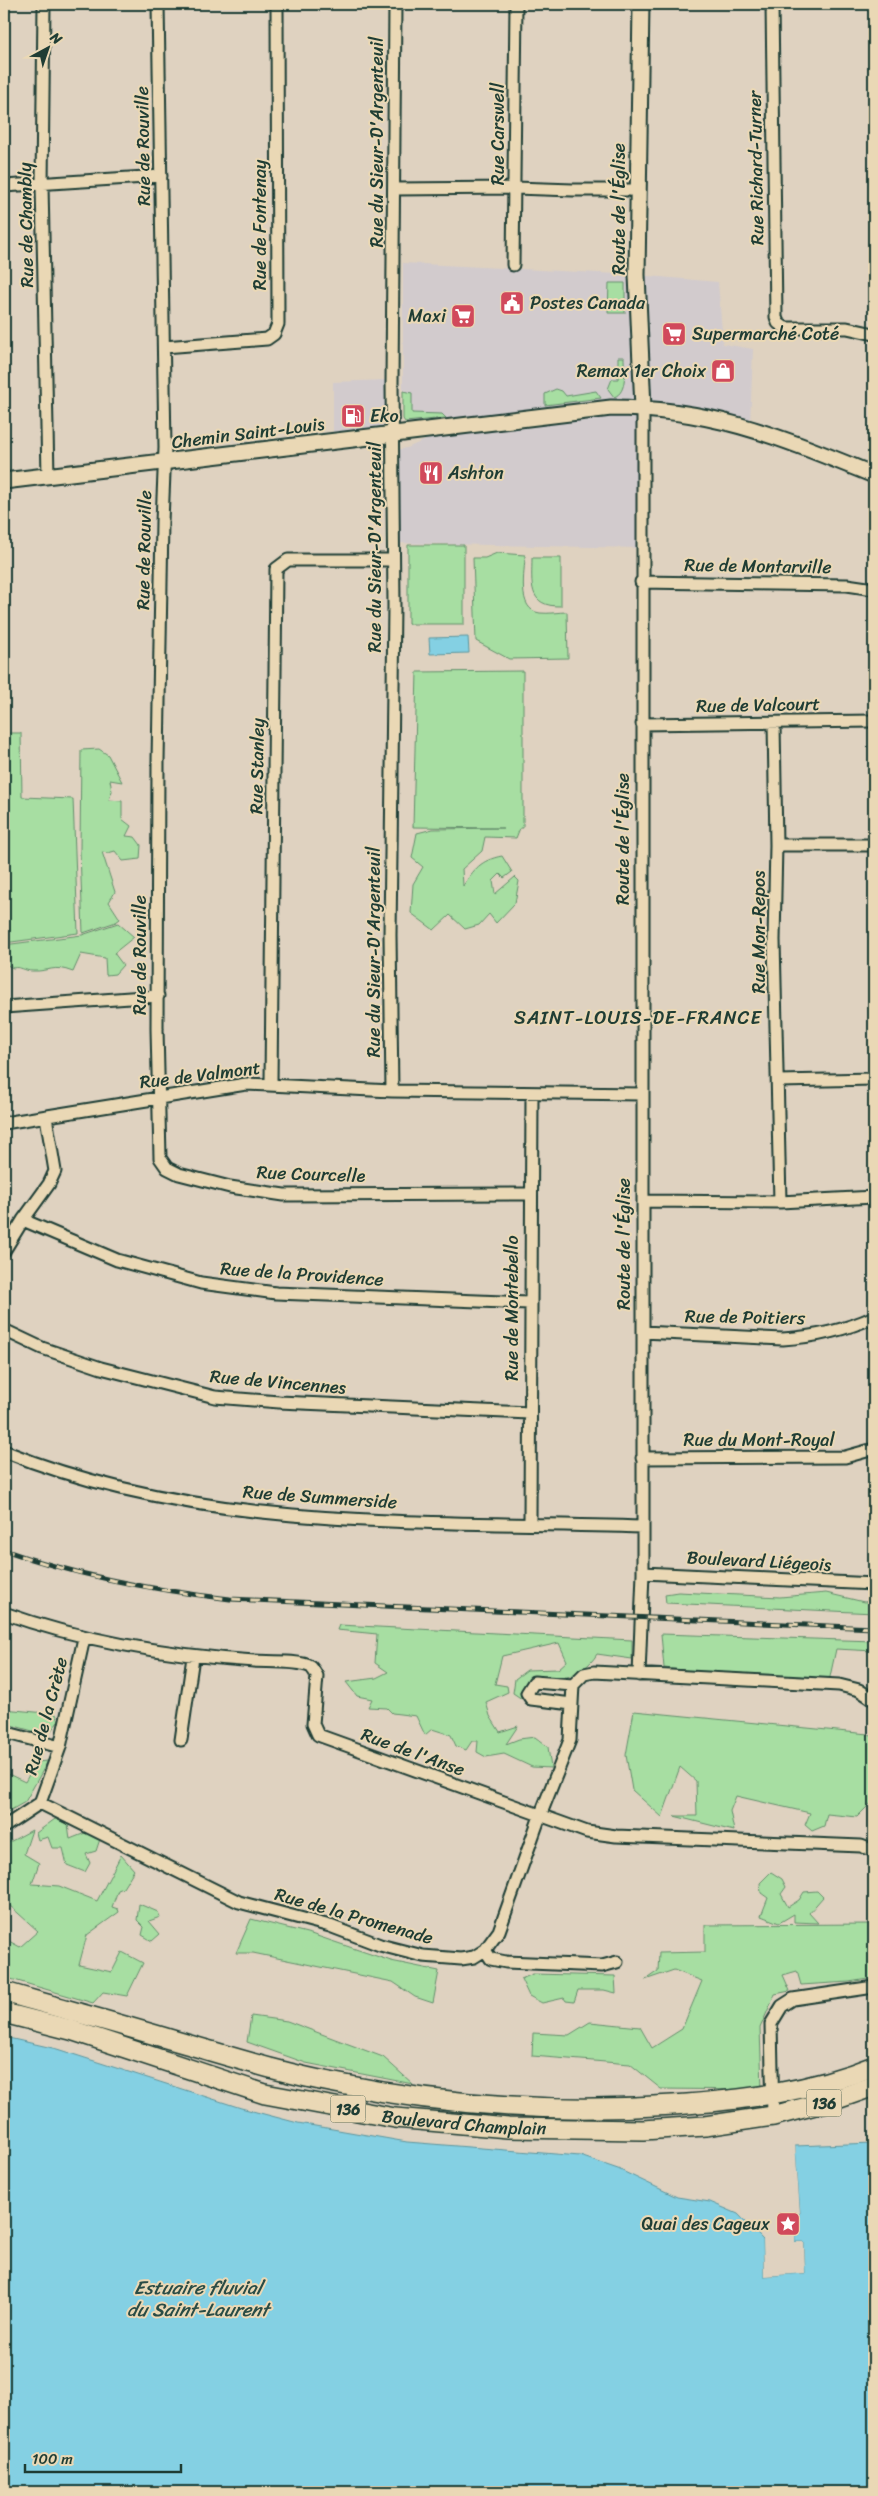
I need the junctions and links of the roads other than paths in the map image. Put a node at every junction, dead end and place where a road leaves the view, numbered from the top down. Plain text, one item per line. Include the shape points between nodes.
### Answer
1 (44, 4) edge
2 (158, 4) edge
3 (277, 4) edge
4 (396, 4) edge
5 (516, 4) edge
6 (641, 4) edge
7 (772, 4) edge
8 (161, 176) junction
9 (42, 185) junction
10 (4, 186) edge
11 (515, 188) junction
12 (395, 189) junction
13 (638, 190) junction
14 (513, 264) dead end
15 (874, 334) edge
16 (164, 347) junction
17 (642, 408) junction
18 (393, 434) junction
19 (165, 462) junction
20 (874, 474) edge
21 (48, 476) junction
22 (4, 482) edge
23 (392, 560) junction
24 (641, 582) junction
25 (874, 589) edge
26 (874, 721) edge
27 (774, 722) junction
28 (642, 724) junction
29 (776, 845) junction
30 (874, 845) edge
31 (158, 996) junction
32 (4, 1007) edge
33 (874, 1079) edge
34 (779, 1080) junction
35 (271, 1083) junction
36 (392, 1091) junction
37 (532, 1093) junction
38 (642, 1094) junction
39 (160, 1096) junction
40 (46, 1117) junction
41 (4, 1123) edge
42 (531, 1194) junction
43 (874, 1197) edge
44 (643, 1201) junction
45 (780, 1202) junction
46 (23, 1220) junction
47 (4, 1251) edge
48 (529, 1303) junction
49 (874, 1317) edge
50 (4, 1330) edge
51 (643, 1332) junction
52 (529, 1413) junction
53 (874, 1450) edge
54 (4, 1451) edge
55 (642, 1458) junction
56 (530, 1523) junction
57 (642, 1527) junction
58 (643, 1573) junction
59 (874, 1584) edge
60 (4, 1613) edge
61 (84, 1638) junction
62 (193, 1657) junction
63 (639, 1674) junction
64 (573, 1685) junction
65 (874, 1700) edge
66 (572, 1704) junction
67 (4, 1732) edge
68 (181, 1740) dead end
69 (60, 1747) junction
70 (40, 1803) junction
71 (540, 1816) junction
72 (4, 1827) edge
73 (874, 1851) edge
74 (485, 1950) junction
75 (617, 1962) dead end
76 (874, 1987) edge
77 (4, 1992) edge
78 (4, 2013) edge
79 (874, 2066) edge
80 (874, 2086) edge
81 (772, 2095) junction
82 (773, 2116) junction

1 - 9 street, Rue de Chambly
2 - 8 street, Rue de Rouville
3 - 16 street, Rue de Fontenay via 278,324 274,334 267,339
4 - 12 street, Rue du Sieur-D'Argenteuil
5 - 11 street, Rue Carswell
6 - 13 street, Route de l'Église
7 - 15 street, Rue Richard-Turner via 776,317 785,328 847,328
8 - 9 street
8 - 16 street, Rue de Rouville
9 - 10 street
9 - 21 street, Rue de Chambly
11 - 12 street
11 - 13 street
11 - 14 street, Rue Carswell
12 - 18 street, Rue du Sieur-D'Argenteuil
13 - 17 street, Route de l'Église via 637,275
16 - 19 street, Rue de Rouville
17 - 18 street, Chemin Saint-Louis via 611,408
17 - 20 street, Chemin Saint-Louis via 680,411 750,427
17 - 24 street, Route de l'Église
18 - 19 street, Chemin Saint-Louis
18 - 23 street, Rue du Sieur-D'Argenteuil
19 - 21 street, Chemin Saint-Louis
19 - 31 street, Rue de Rouville via 158,741
21 - 22 street, Chemin Saint-Louis
23 - 35 street, Rue Stanley via 288,560 276,569
23 - 36 street, Rue du Sieur-D'Argenteuil
24 - 25 street, Rue de Montarville via 847,585
24 - 28 street, Route de l'Église
26 - 27 street, Rue de Valcourt
27 - 28 street, Rue de Valcourt
27 - 29 street, Rue Mon-Repos
28 - 38 street, Route de l'Église
29 - 30 street
29 - 34 street, Rue Mon-Repos via 774,940
31 - 32 street
31 - 39 street, Rue de Rouville
33 - 34 street
34 - 45 street, Rue Mon-Repos
35 - 36 street, Rue de Valmont
35 - 39 street, Rue de Valmont
36 - 37 street, Rue de Valmont
37 - 38 street, Rue de Valmont
37 - 42 street, Rue de Montebello
38 - 44 street, Route de l'Église
39 - 40 street, Rue de Valmont
39 - 42 street, Rue Courcelle via 160,1158 167,1168 179,1174 230,1187 284,1195
40 - 41 street, Rue de Valmont
40 - 46 street via 55,1171 50,1184
42 - 48 street, Rue de Montebello
43 - 45 street
44 - 45 street
44 - 51 street, Route de l'Église
46 - 47 street
46 - 48 street, Rue de la Providence via 117,1260 201,1283 276,1293
48 - 52 street, Rue de Montebello
49 - 51 street, Rue de Poitiers via 805,1338
50 - 52 street, Rue de Vincennes via 42,1348 101,1368 215,1397
51 - 55 street, Route de l'Église
52 - 56 street, Rue de Montebello
53 - 55 street, Rue du Mont-Royal via 845,1457
54 - 56 street, Rue de Summerside via 105,1485 164,1498 247,1510 322,1517
55 - 57 street, Route de l'Église
56 - 57 street, Rue de Summerside
57 - 58 street, Route de l'Église
58 - 59 street, Boulevard Liégeois
58 - 63 street, Route de l'Église
60 - 61 street, Rue de l'Anse
61 - 62 street, Rue de l'Anse
61 - 69 street, Rue de la Crète
62 - 68 street
62 - 71 street, Rue de l'Anse via 311,1667 318,1676 313,1724 318,1735
63 - 64 street via 584,1674
63 - 65 street via 839,1685 860,1690
64 - 66 street
64 - 66 street via 534,1682 527,1694 531,1699
66 - 71 street via 570,1740
67 - 69 street
69 - 70 street, Rue de la Crète
70 - 72 street
70 - 74 street, Rue de la Promenade via 240,1902 423,1956 461,1959 474,1957
71 - 73 street, Rue de l'Anse via 587,1832 616,1836 861,1846
71 - 74 street via 499,1931
74 - 75 street via 491,1959 506,1962 602,1966
76 - 81 street via 793,1999 782,2006 772,2024
77 - 81 main road, Boulevard Champlain / 136 via 271,2068 390,2094 501,2106 591,2109
78 - 82 main road, Boulevard Champlain / 136 via 71,2030 265,2094 395,2118 555,2130 643,2130 705,2126
79 - 81 main road, Boulevard Champlain / 136
80 - 82 main road, Boulevard Champlain / 136
81 - 82 street

